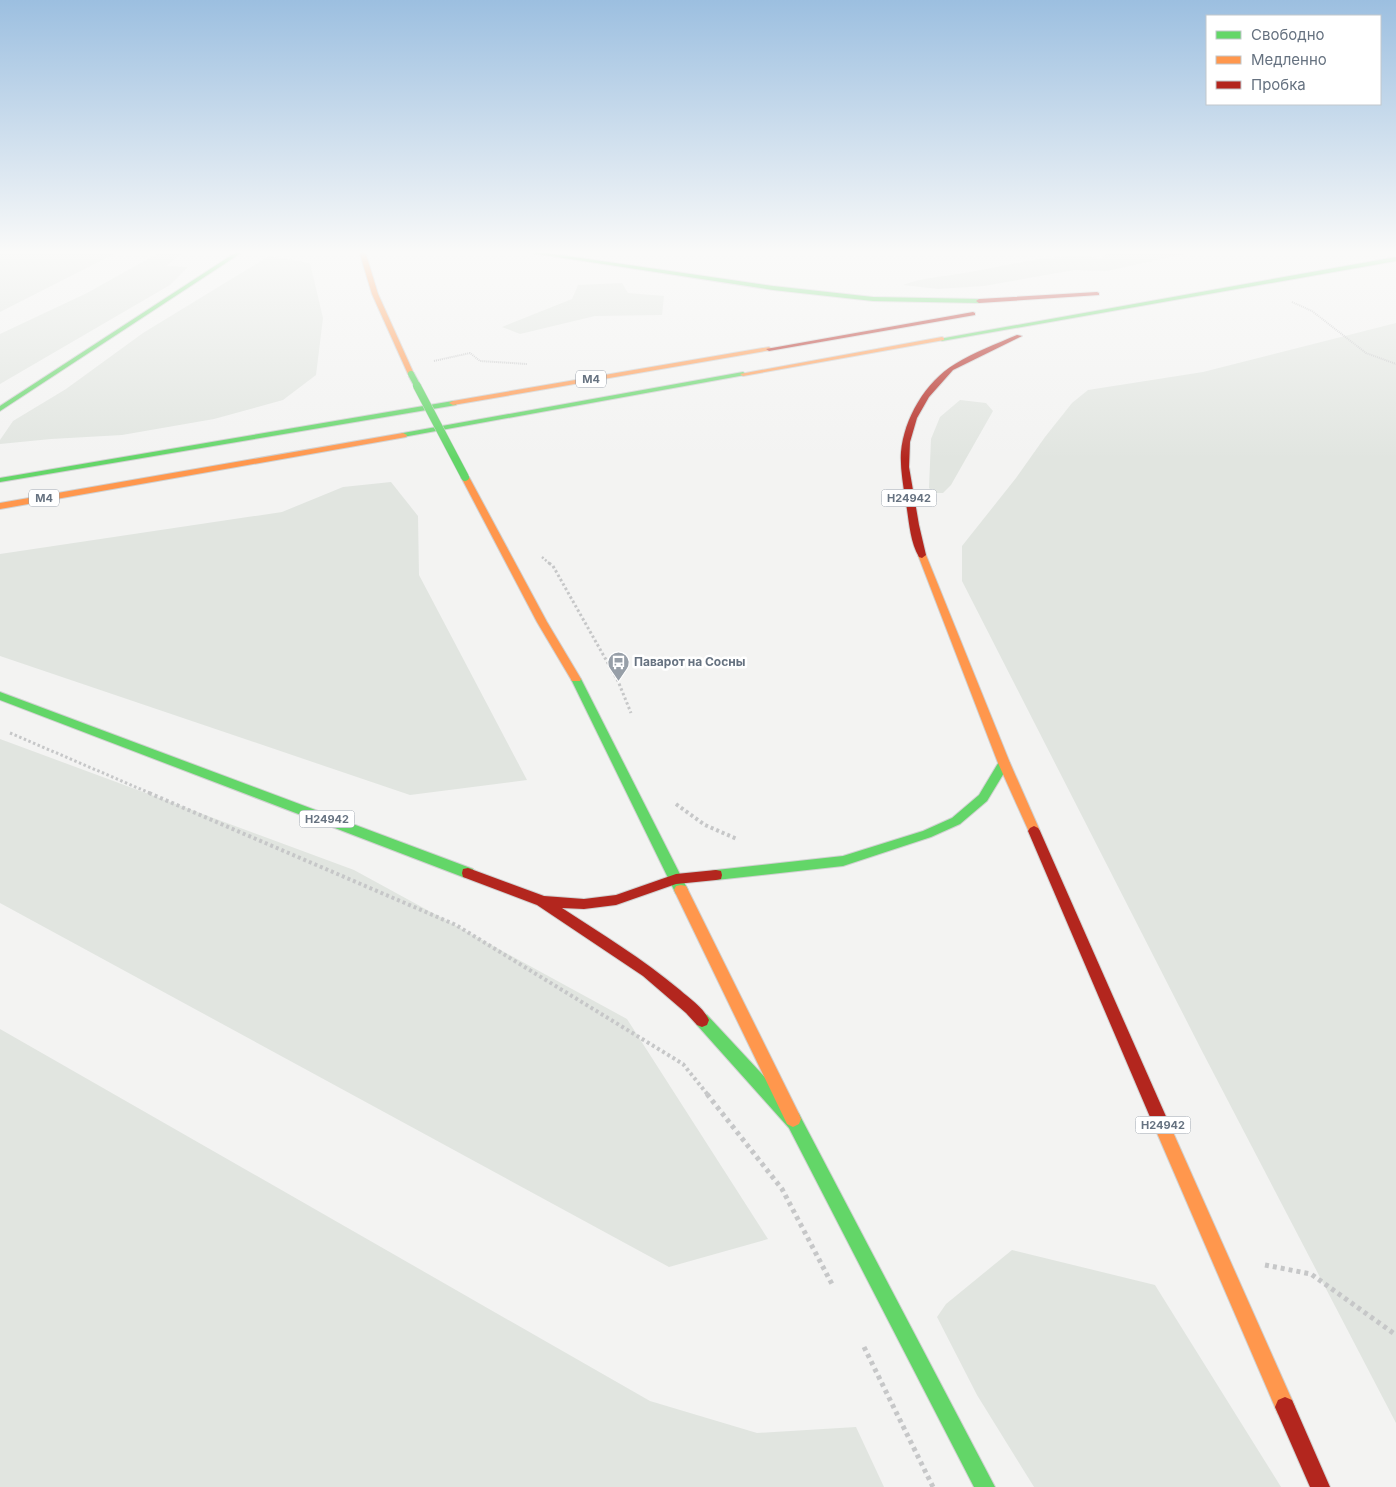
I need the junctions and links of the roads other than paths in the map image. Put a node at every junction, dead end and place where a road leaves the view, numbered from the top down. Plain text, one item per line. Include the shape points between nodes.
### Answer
1 (136, 320) edge
2 (387, 320) edge
3 (936, 320) edge
4 (1049, 320) edge
5 (1064, 320) edge
6 (0, 409) edge
7 (0, 480) edge
8 (0, 506) edge
9 (0, 696) edge
10 (1004, 763) junction
11 (676, 879) junction
12 (542, 900) junction
13 (794, 1122) junction
14 (985, 1487) edge
15 (1320, 1487) edge

1 - 6 main road
2 - 11 main road, bridge via 465,477 542,622 583,691
3 - 7 main road, М4
4 - 8 main road, М4
5 - 10 main road, Н24942 via 1016,337 952,368 921,404 905,453 906,484 917,542
9 - 12 main road, Н24942
10 - 11 main road, Н24942 via 983,798 956,821 911,840 843,861
10 - 15 main road, Н24942
11 - 12 main road, Н24942 via 616,900 584,904
11 - 13 main road, Н24942
12 - 13 main road, Н24942 via 648,972 691,1008
13 - 14 main road, Н24942

